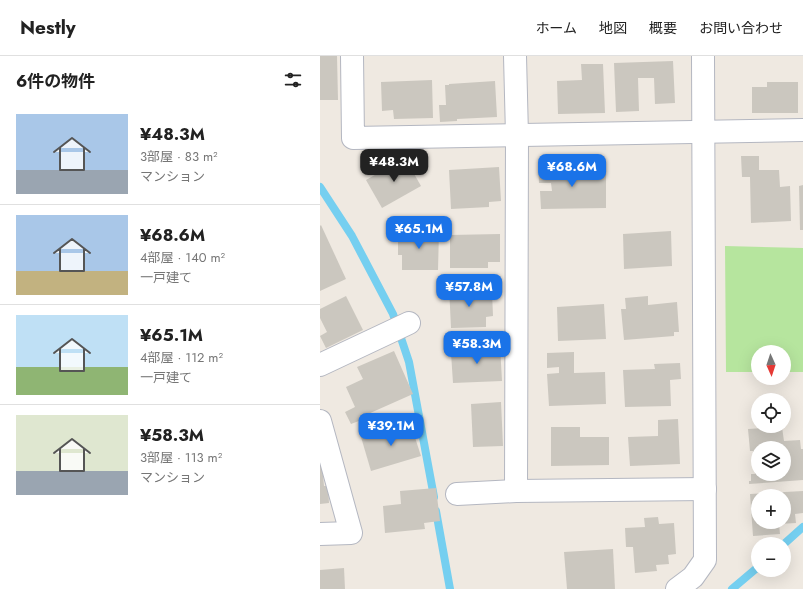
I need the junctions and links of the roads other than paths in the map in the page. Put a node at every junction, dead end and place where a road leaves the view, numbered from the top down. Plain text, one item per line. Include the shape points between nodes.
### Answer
1 (352, 56) edge
2 (515, 56) edge
3 (703, 56) edge
4 (803, 130) edge
5 (704, 132) junction
6 (517, 135) junction
7 (409, 323) dead end
8 (320, 365) edge
9 (320, 421) edge
10 (705, 489) junction
11 (516, 491) junction
12 (457, 494) dead end
13 (320, 534) edge
14 (677, 589) edge

1 - 6 street via 354,138
2 - 6 street
3 - 5 street
4 - 5 street
5 - 6 street
5 - 10 street
6 - 11 street
7 - 8 street
9 - 13 street via 351,533
10 - 11 street
10 - 14 street via 705,560 693,577
11 - 12 street

